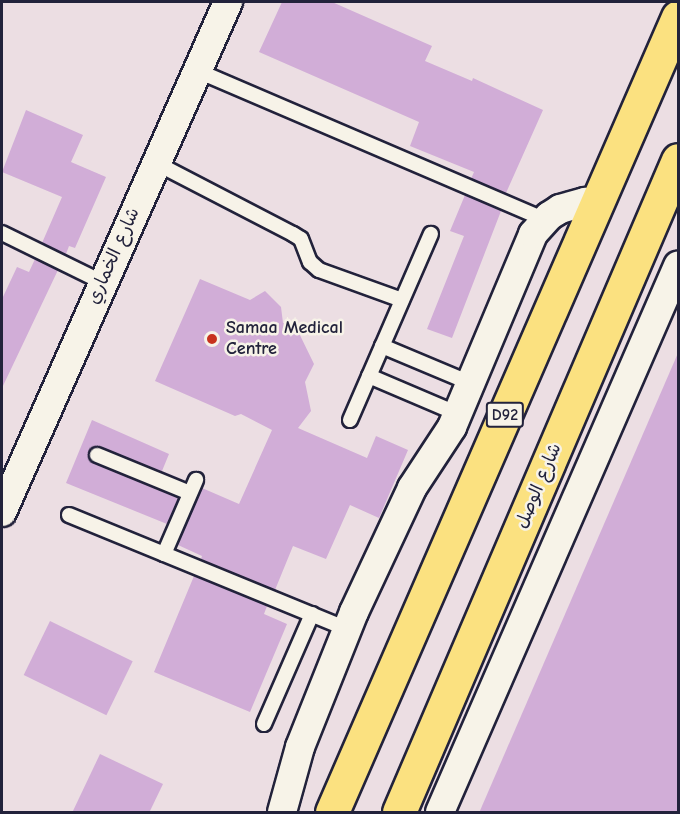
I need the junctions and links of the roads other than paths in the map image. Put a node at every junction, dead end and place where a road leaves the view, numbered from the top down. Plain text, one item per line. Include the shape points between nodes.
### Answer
1 (228, 2) edge
2 (678, 17) edge
3 (198, 71) junction
4 (678, 160) edge
5 (156, 163) junction
6 (598, 201) junction
7 (544, 220) junction
8 (2, 233) edge
9 (430, 234) dead end
10 (678, 266) edge
11 (102, 282) junction
12 (402, 300) junction
13 (381, 346) junction
14 (369, 376) junction
15 (470, 383) junction
16 (458, 414) junction
17 (350, 420) dead end
18 (98, 455) dead end
19 (196, 480) dead end
20 (190, 493) junction
21 (2, 512) edge
22 (69, 515) dead end
23 (164, 554) junction
24 (312, 614) junction
25 (347, 629) junction
26 (264, 724) dead end
27 (282, 813) edge
28 (332, 813) edge
29 (399, 813) edge
30 (440, 813) edge

1 - 3 street, شارع الخماري
2 - 6 main road, D92
3 - 5 street, شارع الخماري
3 - 7 lane
4 - 29 main road, شارع الوصل
5 - 11 street, شارع الخماري
5 - 12 lane via 293,234 305,245 310,262 318,270
6 - 7 street via 572,204
6 - 28 main road, D92
7 - 15 street via 533,234
8 - 11 lane
9 - 12 lane
10 - 30 street
11 - 21 street, شارع الخماري
12 - 13 lane
13 - 14 lane
13 - 15 lane
14 - 16 lane
14 - 17 lane
15 - 16 street
16 - 25 street via 412,488
18 - 20 lane
19 - 20 lane
20 - 23 lane
22 - 23 lane
23 - 24 lane
24 - 25 lane
24 - 26 lane
25 - 27 street via 300,747

